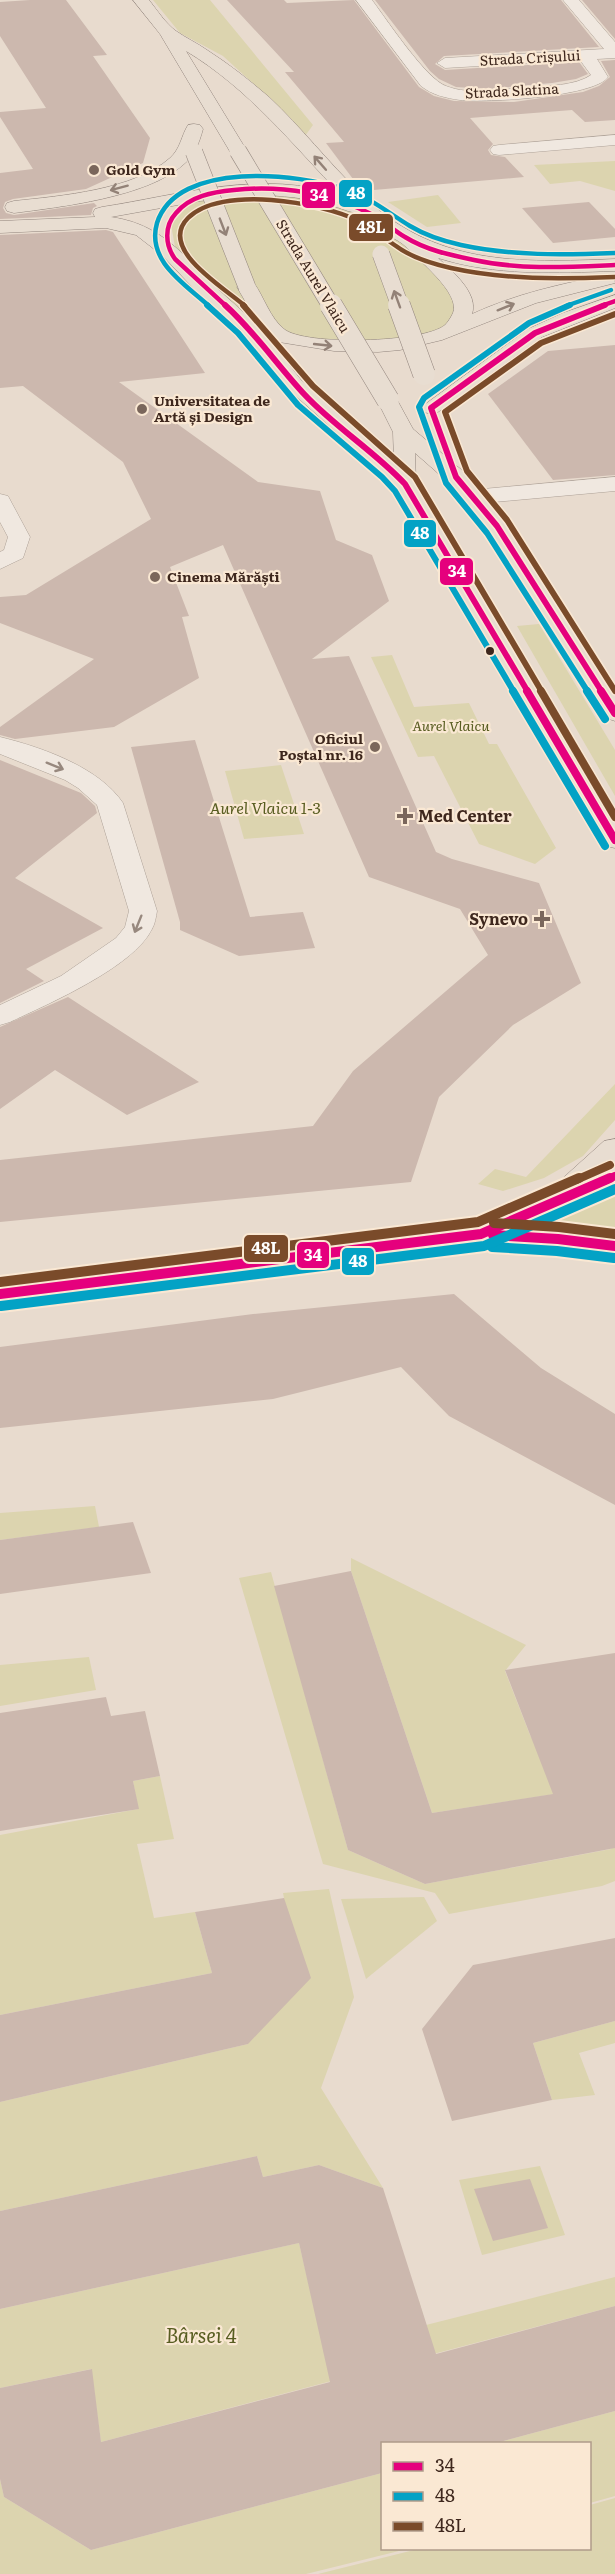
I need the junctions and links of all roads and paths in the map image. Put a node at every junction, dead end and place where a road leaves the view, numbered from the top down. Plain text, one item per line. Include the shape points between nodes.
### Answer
1 (141, 0) edge
2 (364, 0) edge
3 (571, 0) edge
4 (168, 33) junction
5 (615, 53) edge
6 (585, 55) junction
7 (445, 63) dead end
8 (184, 92) dead end
9 (189, 111) dead end
10 (194, 129) junction
11 (615, 140) edge
12 (499, 150) dead end
13 (230, 190) junction
14 (352, 206) junction
15 (0, 209) edge
16 (378, 218) junction
17 (0, 226) edge
18 (406, 238) junction
19 (170, 252) junction
20 (615, 265) edge
21 (615, 280) edge
22 (615, 301) edge
23 (247, 325) junction
24 (452, 329) junction
25 (279, 336) junction
26 (431, 408) junction
27 (404, 432) junction
28 (456, 477) junction
29 (405, 484) junction
30 (615, 484) edge
31 (473, 497) junction
32 (0, 501) edge
33 (0, 562) edge
34 (615, 713) edge
35 (0, 746) edge
36 (615, 840) edge
37 (0, 1016) edge
38 (615, 1148) edge
39 (615, 1176) edge
40 (546, 1207) junction
41 (481, 1234) junction
42 (516, 1236) junction
43 (615, 1246) edge
44 (615, 1260) edge
45 (0, 1294) edge

1 - 4 main road, Strada Aurel Vlaicu
2 - 6 street, Strada Slatina via 427,82 438,90 479,96 594,83 600,77
3 - 5 street
4 - 8 main road
16 -> 4 main road via 334,178 281,118 230,73
4 - 27 main road, Strada Aurel Vlaicu, bridge
5 - 6 street, Strada Crișului
6 - 7 street, Strada Crișului
9 - 10 main road
10 -> 15 main road via 189,147 178,159 128,186
10 -> 25 main road, bridge via 194,152 247,286
11 - 12 street
13 - 14 main road via 299,191
13 - 17 main road via 147,207
13 - 19 main road via 203,195 177,208 167,224
14 - 16 main road
26 -> 14 main road, bridge via 424,374 381,254
16 - 18 main road
17 - 19 main road via 120,224 143,231
18 - 20 main road via 485,262 549,267
18 - 24 main road via 464,301
19 - 23 main road
24 -> 21 main road via 542,294
22 - 26 main road via 535,333
23 - 25 main road
23 - 29 main road via 294,384
25 -> 24 main road via 338,346 388,345
26 - 28 main road
27 - 28 main road, Strada Aurel Vlaicu
27 - 29 main road, Strada Aurel Vlaicu
28 - 31 main road, Strada Aurel Vlaicu
29 - 36 main road, Strada Aurel Vlaicu
30 - 31 street
31 - 34 main road, Strada Aurel Vlaicu via 497,526
32 - 33 street via 19,537 15,553
35 -> 37 street via 61,768 99,789 110,803 143,911 139,928 126,944 71,982
38 - 40 main road
39 - 40 main road
40 - 41 main road
41 - 42 main road
41 - 45 main road
42 - 43 main road
42 - 44 main road

